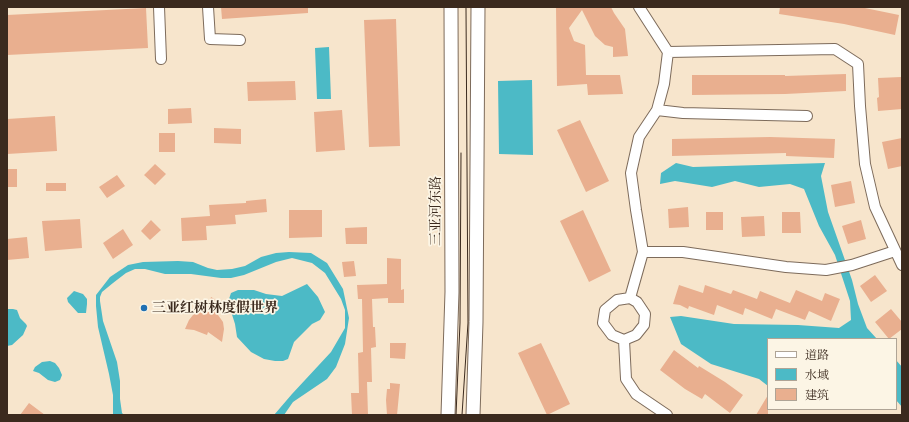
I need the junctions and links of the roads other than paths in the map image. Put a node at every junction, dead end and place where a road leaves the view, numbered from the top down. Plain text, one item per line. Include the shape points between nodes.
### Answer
1 (159, 7) edge
2 (208, 7) edge
3 (451, 7) edge
4 (478, 7) edge
5 (639, 7) edge
6 (240, 40) dead end
7 (668, 52) junction
8 (161, 60) dead end
9 (657, 110) junction
10 (807, 116) dead end
11 (895, 251) junction
12 (643, 252) junction
13 (902, 265) edge
14 (630, 298) junction
15 (624, 340) junction
16 (448, 415) edge
17 (473, 415) edge
18 (667, 415) edge

1 - 8 lane
2 - 6 lane via 210,38
3 - 16 main road, 三亚河东路 via 452,292
4 - 17 main road
5 - 7 lane
7 - 9 lane via 664,84
7 - 11 lane via 835,49 858,64 865,164 875,206
9 - 10 lane via 690,114
9 - 12 lane via 639,138 631,173
11 - 12 lane via 852,265 826,270 786,267 683,252
11 - 13 lane
12 - 14 lane
14 - 15 lane via 637,302 646,314 644,325 636,335
14 - 15 lane via 617,300 606,310 603,323 612,335
15 - 18 lane via 626,378 636,394

